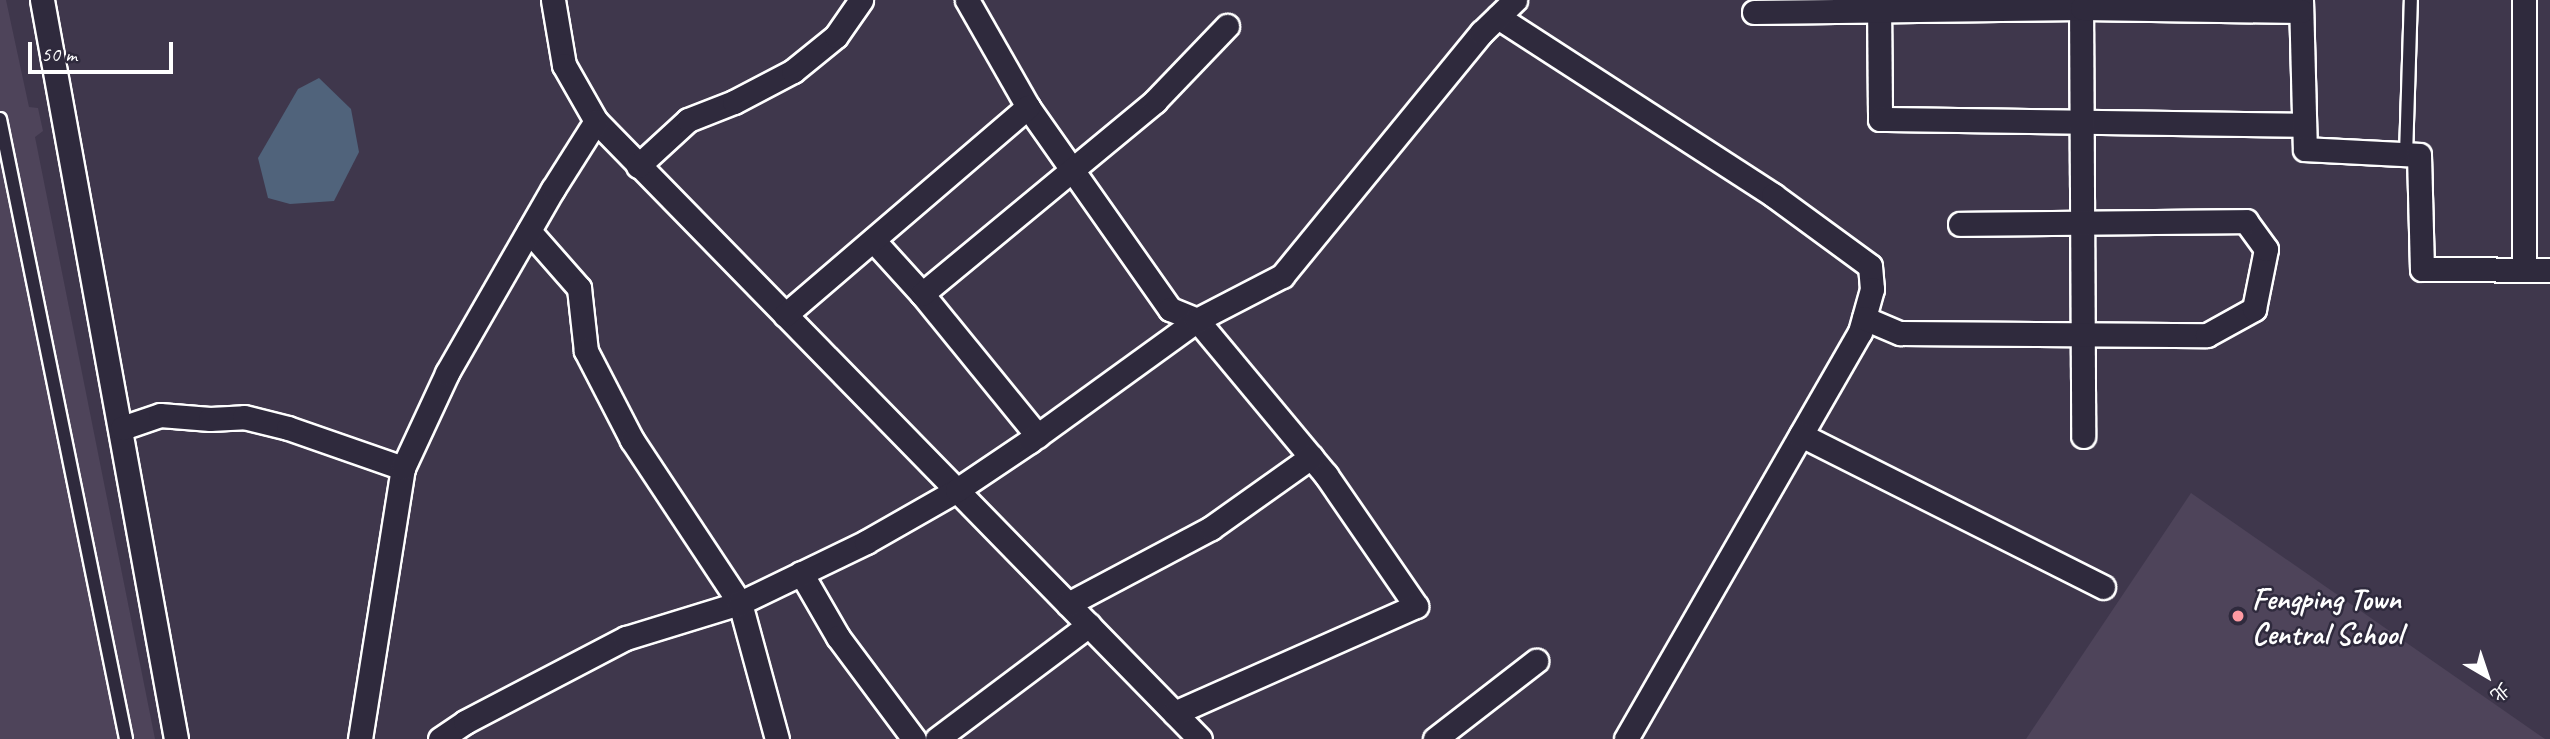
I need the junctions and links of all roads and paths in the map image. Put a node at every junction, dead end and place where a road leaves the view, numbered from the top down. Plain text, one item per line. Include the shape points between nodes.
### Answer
1 (42, 0) edge
2 (553, 0) edge
3 (861, 0) edge
4 (967, 0) edge
5 (1515, 0) edge
6 (2411, 0) edge
7 (2525, 0) edge
8 (2081, 4) edge
9 (1879, 5) edge
10 (2301, 6) edge
11 (1754, 12) dead end
12 (1498, 17) junction
13 (1227, 26) dead end
14 (1028, 107) junction
15 (0, 119) edge
16 (596, 121) junction
17 (2082, 121) junction
18 (2304, 125) junction
19 (2406, 155) junction
20 (638, 166) junction
21 (1072, 170) junction
22 (1960, 224) dead end
23 (2082, 224) junction
24 (528, 231) junction
25 (873, 240) junction
26 (2524, 270) junction
27 (2550, 270) edge
28 (922, 293) junction
29 (1170, 309) junction
30 (785, 315) junction
31 (1864, 318) junction
32 (1197, 320) junction
33 (2083, 332) junction
34 (1157, 349) junction
35 (122, 428) junction
36 (1801, 435) junction
37 (1038, 436) junction
38 (2083, 436) dead end
39 (1311, 457) junction
40 (403, 468) junction
41 (957, 490) junction
42 (801, 573) junction
43 (2103, 587) dead end
44 (740, 603) junction
45 (1068, 604) junction
46 (1089, 625) junction
47 (1536, 661) dead end
48 (1175, 713) junction
49 (1196, 738) edge
50 (126, 739) edge
51 (176, 739) edge
52 (360, 739) edge
53 (440, 739) edge
54 (778, 739) edge
55 (914, 739) edge
56 (937, 739) edge
57 (1435, 739) edge
58 (1626, 739) edge

1 - 35 street
2 - 16 street via 565,65
3 - 20 street via 836,36 793,71 688,120
4 - 14 street
5 - 12 street
6 - 19 lane
7 - 26 street
8 - 9 street
8 - 10 street
8 - 17 street
9 - 11 street
9 - 17 street via 1880,119
10 - 18 street
12 - 31 street via 1773,195 1870,266 1872,289
12 - 32 street via 1282,276
13 - 21 street via 1155,101
14 - 21 street
14 - 25 street
15 - 50 lane
16 - 20 street
16 - 24 street
17 - 18 street
17 - 23 street
18 - 19 street via 2305,149
19 - 26 street via 2419,155 2422,268
20 - 30 street
21 - 28 street
21 - 29 street
22 - 23 street
23 - 33 street
23 - 33 street via 2246,220 2266,249 2254,309 2207,335
24 - 40 street via 447,373
24 - 44 street via 579,288 586,351 632,440
25 - 28 street
25 - 30 street
26 - 27 street
28 - 37 street
29 - 32 street
29 - 34 street
30 - 41 street
31 - 33 street via 1900,333
31 - 36 street
32 - 34 street
32 - 39 street
33 - 38 street
34 - 37 street
35 - 40 street via 160,415 244,417
35 - 51 street
36 - 43 street
36 - 58 street
37 - 41 street
39 - 45 street via 1212,528
39 - 48 street via 1416,606
40 - 52 street
41 - 42 street
41 - 45 street
42 - 44 street
42 - 55 street via 838,638
44 - 53 street via 626,638
44 - 54 street
45 - 46 street
46 - 48 street
46 - 56 street
47 - 57 street
48 - 49 street

